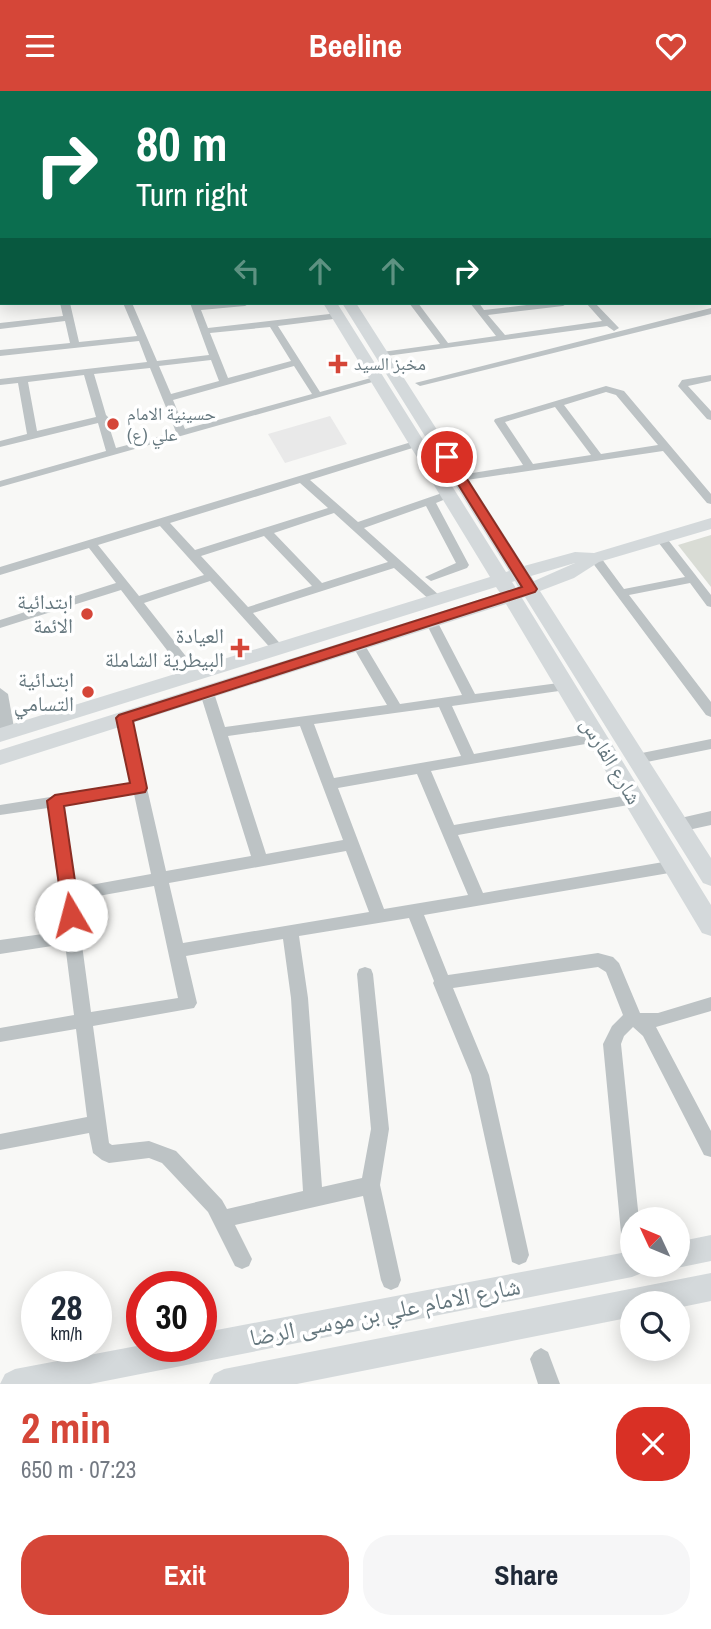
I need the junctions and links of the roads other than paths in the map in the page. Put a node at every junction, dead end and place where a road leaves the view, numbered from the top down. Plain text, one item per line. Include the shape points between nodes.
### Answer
1 (66, 305) edge
2 (129, 305) edge
3 (195, 305) edge
4 (350, 305) edge
5 (415, 305) edge
6 (476, 305) edge
7 (547, 305) edge
8 (592, 305) edge
9 (334, 309) edge
10 (711, 311) edge
11 (482, 313) junction
12 (69, 319) junction
13 (272, 323) junction
14 (610, 323) junction
15 (0, 326) edge
16 (205, 331) junction
17 (620, 334) junction
18 (142, 338) junction
19 (502, 338) junction
20 (75, 345) junction
21 (446, 346) junction
22 (0, 353) edge
23 (382, 355) junction
24 (215, 358) junction
25 (297, 362) junction
26 (153, 364) junction
27 (88, 372) junction
28 (711, 378) edge
29 (22, 379) junction
30 (378, 379) junction
31 (0, 381) edge
32 (224, 382) junction
33 (420, 383) dead end
34 (318, 396) junction
35 (167, 398) junction
36 (557, 403) junction
37 (710, 415) edge
38 (104, 418) junction
39 (182, 433) junction
40 (33, 436) junction
41 (418, 443) junction
42 (0, 444) edge
43 (666, 447) junction
44 (112, 453) junction
45 (598, 457) junction
46 (530, 467) junction
47 (302, 478) junction
48 (460, 478) junction
49 (0, 484) edge
50 (449, 494) junction
51 (711, 501) edge
52 (429, 502) junction
53 (336, 509) junction
54 (162, 521) junction
55 (711, 523) edge
56 (356, 527) junction
57 (266, 531) junction
58 (495, 532) junction
59 (474, 534) junction
60 (661, 538) junction
61 (91, 543) junction
62 (192, 555) junction
63 (595, 558) junction
64 (489, 560) junction
65 (396, 563) junction
66 (0, 571) edge
67 (212, 576) junction
68 (431, 577) dead end
69 (692, 579) junction
70 (123, 585) junction
71 (320, 588) junction
72 (472, 589) junction
73 (621, 593) junction
74 (518, 595) junction
75 (436, 599) junction
76 (136, 601) junction
77 (711, 603) edge
78 (245, 612) junction
79 (431, 621) junction
80 (0, 624) edge
81 (358, 645) junction
82 (279, 649) junction
83 (194, 676) junction
84 (566, 686) junction
85 (207, 693) junction
86 (0, 694) edge
87 (471, 699) junction
88 (443, 702) junction
89 (396, 709) junction
90 (711, 712) edge
91 (124, 718) junction
92 (305, 720) junction
93 (220, 731) junction
94 (3, 734) edge
95 (597, 737) junction
96 (711, 744) edge
97 (0, 758) edge
98 (637, 759) junction
99 (470, 760) junction
100 (422, 768) junction
101 (329, 783) junction
102 (139, 788) junction
103 (634, 799) junction
104 (55, 801) junction
105 (0, 810) edge
106 (711, 818) edge
107 (679, 825) junction
108 (449, 831) junction
109 (352, 844) junction
110 (260, 860) junction
111 (675, 866) junction
112 (711, 877) edge
113 (161, 879) junction
114 (68, 895) junction
115 (478, 900) junction
116 (414, 911) junction
117 (379, 917) junction
118 (711, 926) edge
119 (290, 932) junction
120 (74, 936) junction
121 (0, 947) edge
122 (176, 951) junction
123 (365, 974) dead end
124 (441, 983) junction
125 (711, 1004) edge
126 (634, 1018) junction
127 (82, 1021) junction
128 (0, 1035) edge
129 (96, 1123) junction
130 (0, 1142) edge
131 (711, 1149) edge
132 (370, 1185) junction
133 (313, 1196) junction
134 (628, 1207) edge
135 (223, 1219) junction
136 (711, 1248) edge
137 (690, 1252) edge
138 (519, 1255) dead end
139 (242, 1259) dead end
140 (620, 1266) edge
141 (391, 1280) dead end
142 (711, 1287) edge
143 (541, 1359) dead end
144 (15, 1384) edge
145 (224, 1384) edge
146 (549, 1384) edge

1 - 12 street
2 - 18 street
3 - 16 street
4 - 23 main road
5 - 21 street
6 - 11 street
7 - 11 street
8 - 14 street
9 - 13 street
9 - 30 main road
10 - 17 street
11 - 19 street
12 - 15 street
12 - 20 street
13 - 16 street
13 - 25 street
14 - 17 street
14 - 19 street
16 - 24 street
17 - 33 street
18 - 20 street
18 - 26 street
19 - 21 street
20 - 22 street
21 - 23 street
23 - 48 main road
24 - 26 street
24 - 32 street
25 - 32 street
25 - 34 street
26 - 27 street
26 - 35 street
27 - 29 street
27 - 38 street
28 - 37 street via 683,386
29 - 31 street
29 - 40 street
30 - 34 street
30 - 41 main road
32 - 35 street
34 - 39 street
35 - 39 street
36 - 43 street via 614,390
36 - 45 street
36 - 46 street via 499,421
38 - 40 street
38 - 44 street
39 - 44 street
40 - 42 street
41 - 47 street
41 - 50 main road
43 - 45 street
43 - 51 street
44 - 49 street
45 - 46 street
46 - 48 street
47 - 53 street
47 - 54 street
48 - 58 main road
50 - 52 street
50 - 59 main road
52 - 56 street
52 - 68 street via 463,565
53 - 56 street
53 - 57 street
54 - 61 street
54 - 62 street
55 - 60 main road
56 - 65 street
57 - 62 street
57 - 71 street
58 - 59 main road via 484,539
58 - 74 main road
59 - 64 main road
60 - 63 main road
60 - 69 street
61 - 66 street
61 - 70 street
62 - 67 street
63 - 73 street
63 - 74 main road
64 - 72 main road via 488,575
64 - 74 main road
65 - 71 street
65 - 75 street
67 - 76 street
67 - 78 street
69 - 73 street
69 - 77 street
70 - 76 street
70 - 80 street
71 - 78 street
72 - 74 main road
72 - 75 main road
73 - 90 street
74 - 79 main road
74 - 84 main road, شارع الفارس
74 - 98 main road, شارع الفارس via 548,618
75 - 82 main road
76 - 83 street
78 - 82 street
79 - 81 main road
79 - 87 street
81 - 85 main road
81 - 89 street
82 - 83 main road
83 - 94 main road
84 - 87 street
84 - 95 main road, شارع الفارس
85 - 91 main road
85 - 93 street
86 - 94 street
87 - 88 street
88 - 89 street
88 - 99 street
89 - 92 street
91 - 97 main road
91 - 102 street
92 - 93 street
92 - 101 street
93 - 110 street
95 - 99 street
95 - 103 main road, شارع الفارس
96 - 98 street
98 - 107 main road, شارع الفارس
99 - 100 street
100 - 101 street
100 - 108 street
101 - 109 street
102 - 104 street
102 - 113 street
103 - 108 street
103 - 111 main road, شارع الفارس
104 - 105 street
104 - 114 street
106 - 107 street
107 - 112 main road, شارع الفارس
108 - 115 street
109 - 110 street
109 - 117 street
110 - 113 street
111 - 115 street
111 - 118 main road, شارع الفارس
113 - 114 street
113 - 122 street
114 - 120 street
115 - 116 street
116 - 117 street
116 - 124 street
117 - 119 street
119 - 122 street
119 - 133 street via 301,1003
120 - 121 street
120 - 127 street
122 - 127 street via 188,1003
123 - 132 street via 380,1129
124 - 126 street via 603,960 613,968
124 - 138 street via 480,1075
125 - 126 street via 658,1020
126 - 131 street via 651,1034
126 - 134 street via 618,1031 610,1051
127 - 128 street
127 - 129 street
129 - 130 street
129 - 135 street via 105,1152 163,1153 205,1193
132 - 133 street
132 - 141 street
133 - 135 street
135 - 139 street
136 - 137 main road
140 - 144 main road, شارع الامام علي بن موسى الرضا
142 - 145 main road, شارع الامام علي بن موسى الرضا
143 - 146 street

